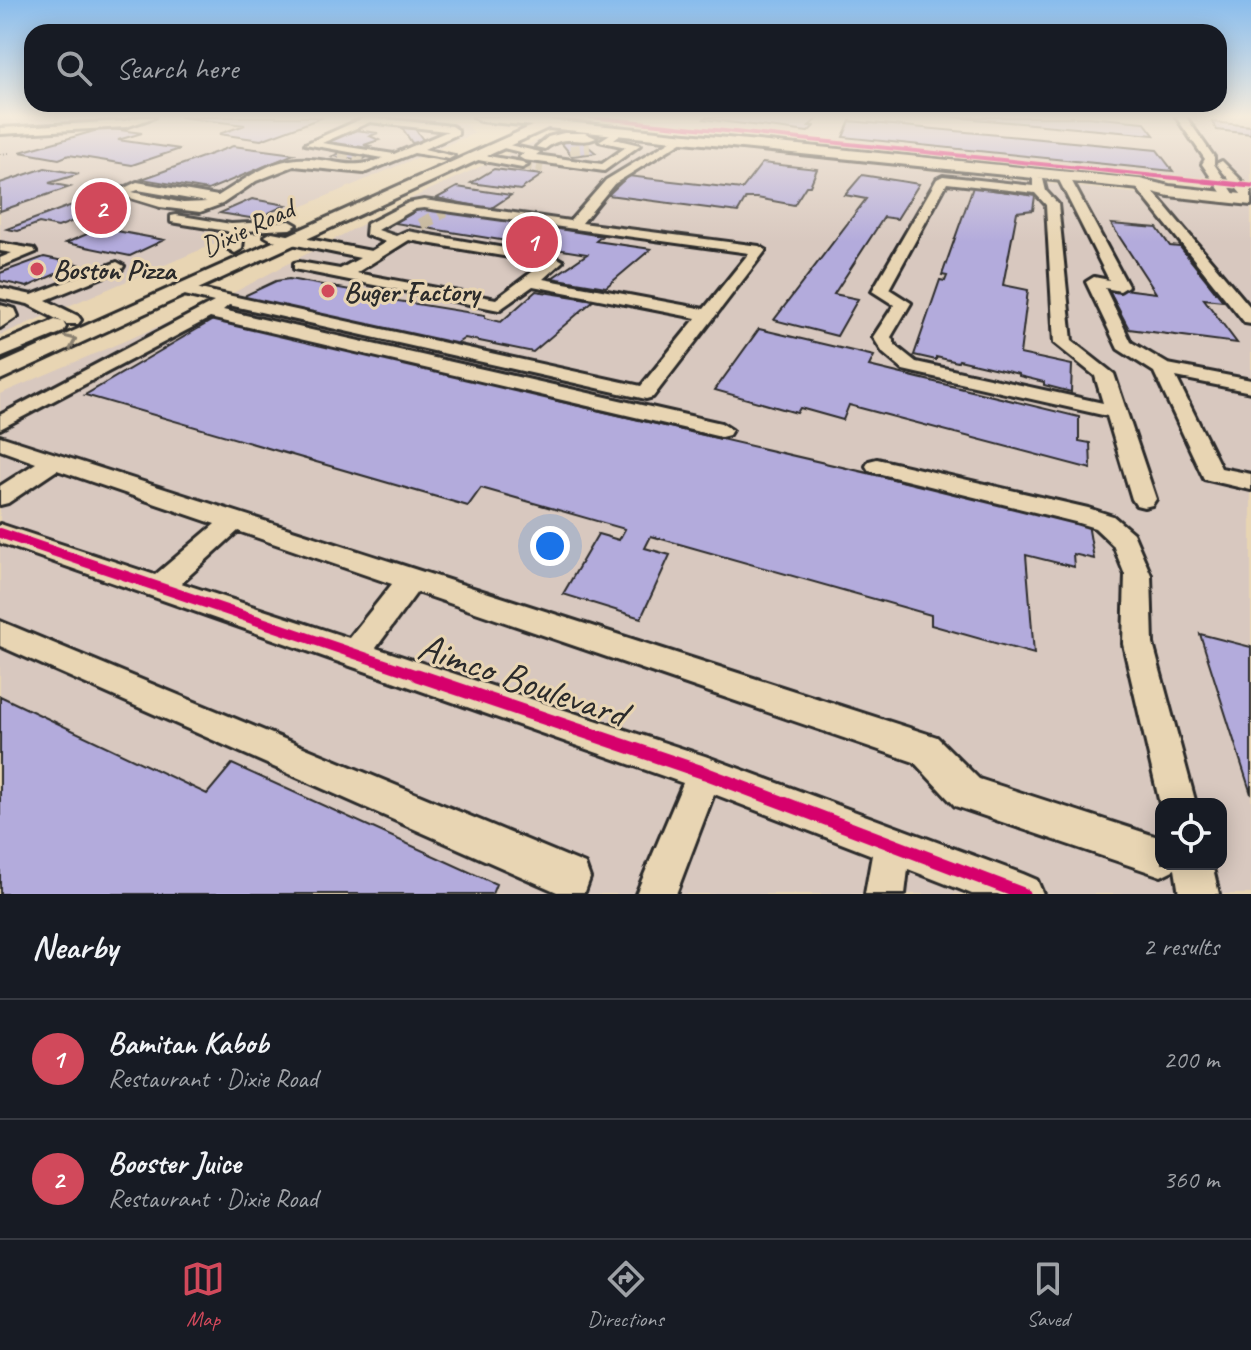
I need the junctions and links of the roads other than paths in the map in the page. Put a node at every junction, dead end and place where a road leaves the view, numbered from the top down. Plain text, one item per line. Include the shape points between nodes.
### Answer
1 (389, 159) edge
2 (442, 159) edge
3 (473, 159) edge
4 (537, 159) tunnel mouth
5 (617, 159) edge
6 (647, 159) edge
7 (861, 159) edge
8 (1210, 159) joint
9 (408, 173) junction
10 (1063, 176) junction
11 (431, 178) junction
12 (1038, 182) junction
13 (1140, 184) junction
14 (1242, 194) edge
15 (219, 200) junction
16 (126, 208) dead end
17 (199, 208) junction
18 (177, 219) junction
19 (421, 225) tunnel mouth
20 (573, 226) junction
21 (231, 228) junction
22 (291, 232) junction
23 (402, 238) junction
24 (0, 247) edge
25 (235, 249) junction
26 (373, 256) junction
27 (0, 263) edge
28 (117, 266) dead end
29 (299, 266) dead end
30 (342, 275) junction
31 (530, 281) junction
32 (155, 284) junction
33 (182, 290) junction
34 (0, 293) edge
35 (33, 300) junction
36 (229, 301) junction
37 (0, 310) edge
38 (208, 312) junction
39 (708, 315) junction
40 (1251, 319) edge
41 (72, 320) junction
42 (0, 323) edge
43 (0, 351) edge
44 (1162, 369) junction
45 (0, 373) edge
46 (1251, 386) edge
47 (1117, 412) junction
48 (0, 423) edge
49 (721, 430) dead end
50 (0, 443) edge
51 (54, 461) junction
52 (877, 466) dead end
53 (1251, 482) edge
54 (0, 497) edge
55 (1144, 499) dead end
56 (234, 521) junction
57 (0, 533) edge
58 (412, 579) junction
59 (159, 587) junction
60 (0, 633) edge
61 (355, 653) junction
62 (705, 773) junction
63 (1176, 798) edge
64 (892, 845) junction
65 (1155, 858) edge
66 (571, 878) dead end
67 (656, 894) edge
68 (885, 894) edge
69 (1023, 894) edge

1 - 15 street via 364,170 290,163
2 - 9 main road, Dixie Road
3 - 11 main road, Dixie Road
4 - 5 street via 593,172
6 - 20 street via 610,182
7 - 12 main road
8 - 14 street via 1225,165
8 - 14 street via 1208,164
9 - 11 main road
9 - 22 main road, Dixie Road
10 - 12 main road
10 - 13 main road
10 - 44 street via 1120,286 1094,282 1124,345
11 - 22 main road, Dixie Road
12 - 47 street via 1052,204 1063,343 1104,374
12 - 47 street via 943,179 880,291 903,303 882,337 910,366
13 - 14 main road
13 - 40 street
15 - 17 street
15 - 17 street via 137,186 120,193
16 - 18 street
17 - 18 street
18 - 21 street
19 - 23 street
20 - 23 street via 424,204 372,227 377,236
20 - 39 street via 759,250
21 - 22 street
21 - 25 street via 238,233
22 - 25 main road, Dixie Road via 267,235
22 - 26 street
22 - 33 main road, Dixie Road
23 - 26 street
23 - 31 street via 556,261
24 - 27 street via 29,252
25 - 32 main road, Dixie Road
26 - 30 street
28 - 35 street
29 - 30 street
30 - 31 street via 499,305
31 - 39 street
32 - 33 main road
32 - 41 main road, Dixie Road
33 - 36 street
45 -> 33 main road, Dixie Road
34 - 35 street
35 - 41 street
36 - 38 street
36 - 39 street via 646,393
37 - 42 street via 10,316
38 - 48 street
38 - 49 street
41 - 43 main road, Dixie Road
44 - 46 street
44 - 53 street via 1212,474
47 - 55 street
50 - 51 street
51 - 54 street
51 - 56 street
52 - 63 street via 1079,514 1104,522 1124,540 1138,575 1138,644
56 - 58 street
56 - 59 street
57 - 59 street, Aimco Boulevard
58 - 61 street
58 - 65 street via 925,749 968,793
59 - 61 street, Aimco Boulevard
60 - 66 street
61 - 62 street, Aimco Boulevard
62 - 64 street, Aimco Boulevard
62 - 67 street
64 - 68 street
64 - 69 street, Aimco Boulevard

